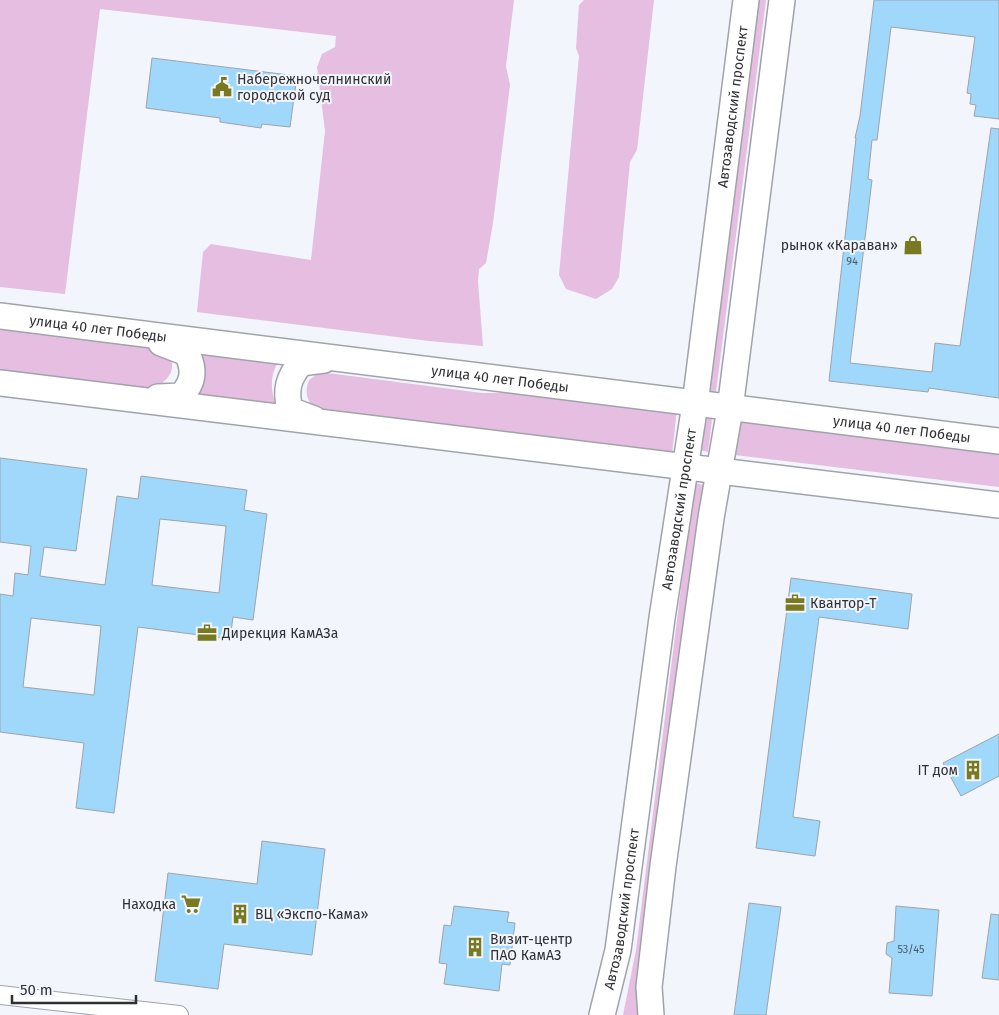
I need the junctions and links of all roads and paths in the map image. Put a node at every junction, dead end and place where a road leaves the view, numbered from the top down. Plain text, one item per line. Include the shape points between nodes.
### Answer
1 (746, 0) edge
2 (782, 0) edge
3 (0, 316) edge
4 (136, 334) junction
5 (334, 358) junction
6 (0, 383) edge
7 (128, 399) junction
8 (696, 404) junction
9 (730, 409) junction
10 (326, 423) junction
11 (999, 441) edge
12 (686, 467) junction
13 (719, 471) junction
14 (999, 505) edge
15 (0, 995) edge
16 (179, 1015) edge
17 (602, 1015) edge
18 (651, 1015) edge

1 - 8 street, Автозаводский проспект
2 - 9 street
3 - 4 street, улица 40 лет Победы
4 - 5 street, улица 40 лет Победы
4 - 7 street via 188,353 193,376 189,388 181,396
5 - 8 street, улица 40 лет Победы
5 - 10 street via 301,363 287,385 290,410
6 - 7 street
7 - 10 street
8 - 9 street, улица 40 лет Победы
8 - 12 street, Автозаводский проспект
9 - 11 street, улица 40 лет Победы
9 - 13 street
10 - 12 street
12 - 13 street
12 - 17 street, Автозаводский проспект via 640,770 618,950
13 - 14 street
13 - 18 street via 663,866 649,986
15 - 16 street

